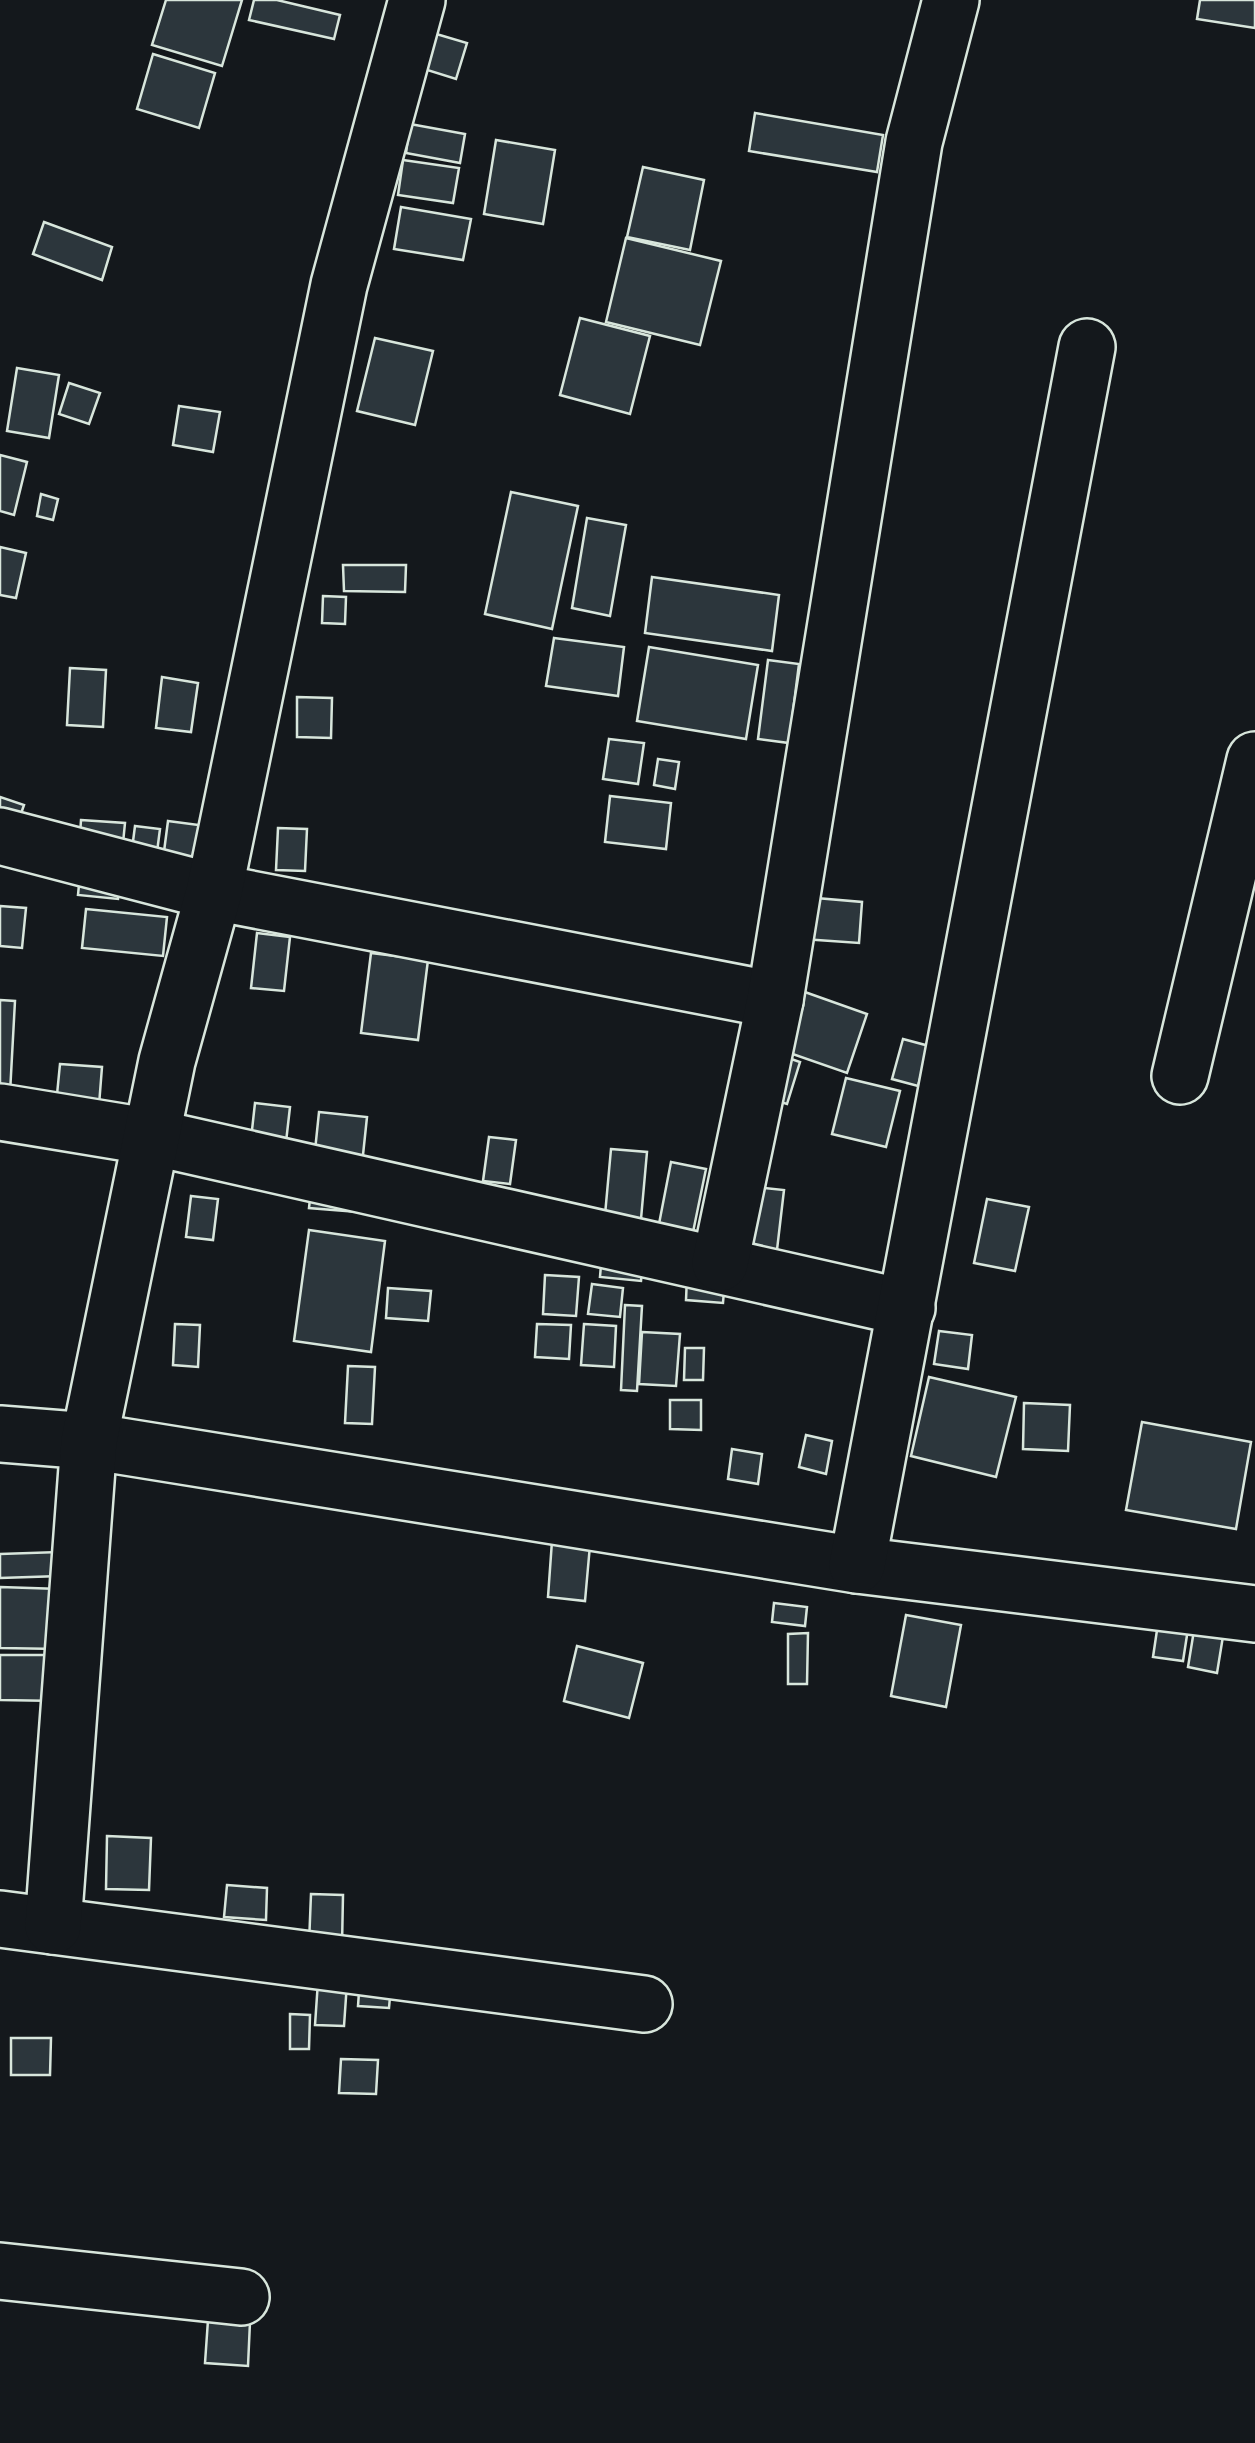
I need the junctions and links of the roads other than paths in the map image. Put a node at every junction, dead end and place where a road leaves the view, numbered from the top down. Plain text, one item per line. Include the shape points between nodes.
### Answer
1 (417, 0) edge
2 (951, 0) edge
3 (1087, 347) dead end
4 (1255, 760) edge
5 (0, 836) edge
6 (214, 892) junction
7 (775, 1000) junction
8 (1180, 1076) dead end
9 (0, 1112) edge
10 (152, 1137) junction
11 (720, 1263) junction
12 (906, 1308) junction
13 (0, 1434) edge
14 (89, 1441) junction
15 (857, 1565) junction
16 (1255, 1614) edge
17 (26, 1922) edge
18 (644, 2004) dead end
19 (0, 2270) edge
20 (241, 2297) dead end

1 - 6 street via 338,286
2 - 7 street via 914,142
3 - 12 street
4 - 8 street
5 - 6 street
6 - 7 street
6 - 10 street
7 - 11 street
9 - 10 street
10 - 11 street
10 - 14 street
11 - 12 street
12 - 15 street
13 - 14 street
14 - 15 street
14 - 17 street
15 - 16 street
17 - 18 street
19 - 20 street

